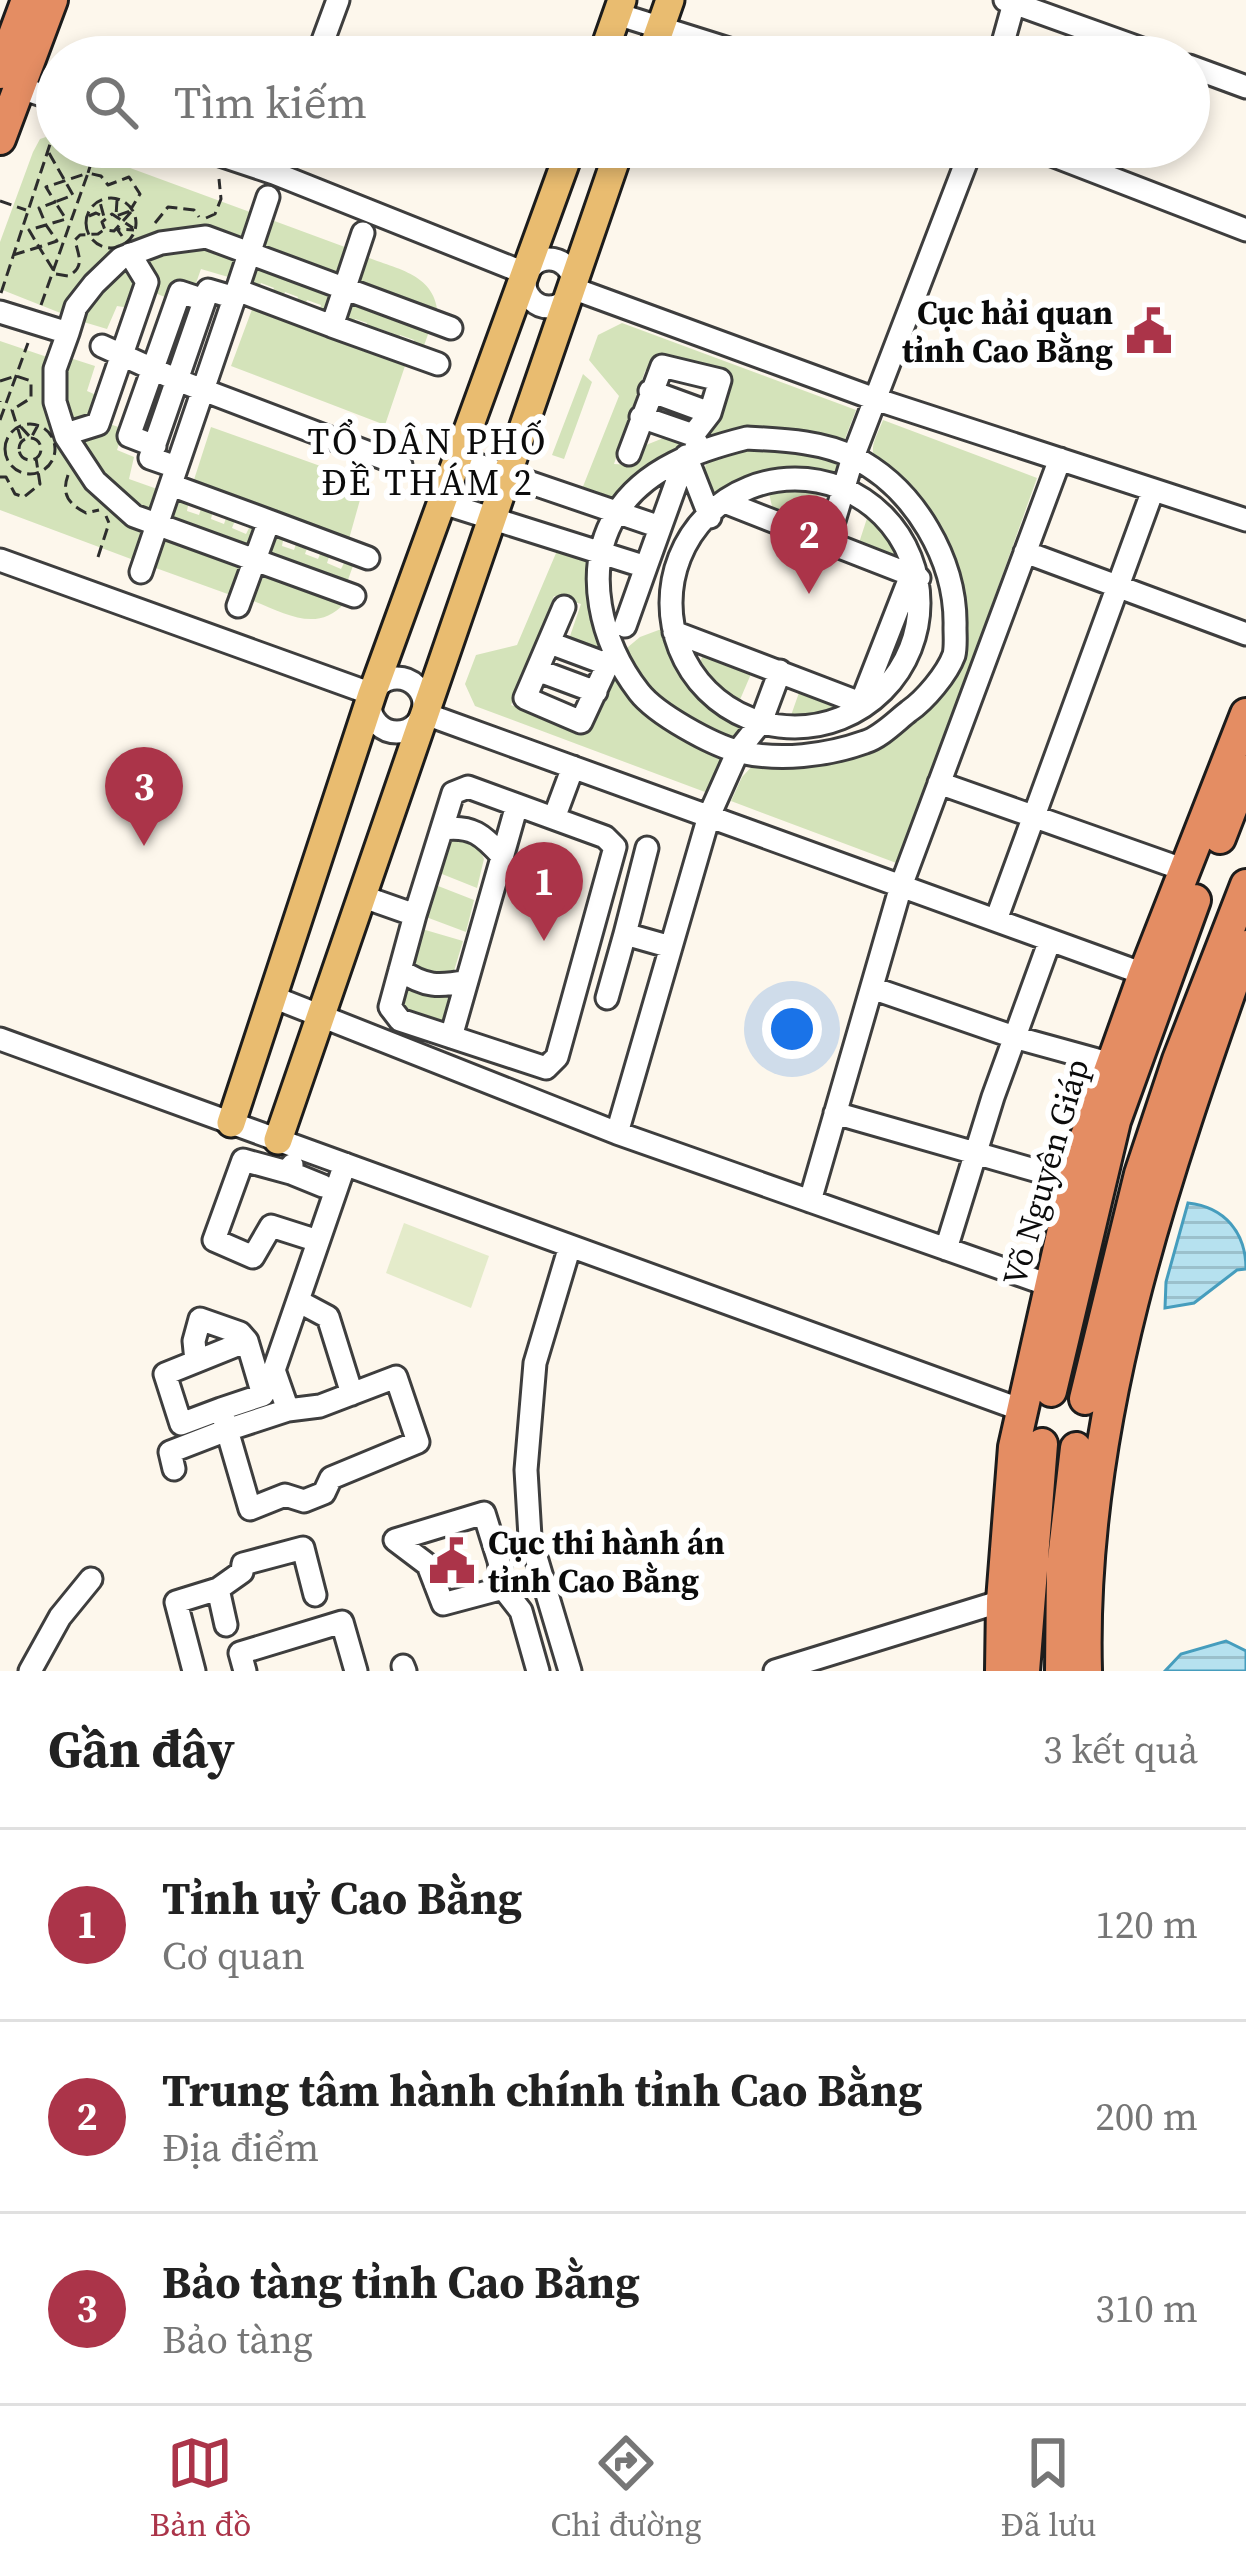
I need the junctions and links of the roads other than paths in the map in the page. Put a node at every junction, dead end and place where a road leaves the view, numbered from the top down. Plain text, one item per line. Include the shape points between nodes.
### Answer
1 (27, 0) edge
2 (52, 0) edge
3 (338, 0) edge
4 (670, 0) edge
5 (1009, 2) edge
6 (619, 7) edge
7 (660, 28) junction
8 (325, 36) edge
9 (609, 36) edge
10 (657, 36) edge
11 (686, 36) edge
12 (1003, 36) edge
13 (1105, 36) edge
14 (1210, 73) edge
15 (6, 80) edge
16 (1246, 86) edge
17 (36, 92) edge
18 (0, 139) edge
19 (259, 168) edge
20 (276, 168) edge
21 (564, 168) edge
22 (613, 168) edge
23 (964, 168) edge
24 (1085, 168) edge
25 (274, 173) junction
26 (268, 197) dead end
27 (1246, 230) edge
28 (363, 233) dead end
29 (127, 249) junction
30 (251, 253) junction
31 (527, 274) junction
32 (572, 288) junction
33 (345, 289) junction
34 (235, 294) junction
35 (204, 300) junction
36 (0, 312) edge
37 (332, 326) junction
38 (451, 328) dead end
39 (68, 333) junction
40 (112, 351) junction
41 (438, 364) dead end
42 (152, 369) junction
43 (177, 380) junction
44 (203, 389) junction
45 (650, 391) junction
46 (875, 399) junction
47 (710, 413) junction
48 (641, 416) junction
49 (59, 437) junction
50 (154, 446) junction
51 (693, 447) junction
52 (629, 454) dead end
53 (853, 457) junction
54 (458, 458) junction
55 (1060, 459) junction
56 (400, 465) dead end
57 (506, 474) junction
58 (174, 476) junction
59 (844, 487) junction
60 (1153, 490) junction
61 (442, 503) junction
62 (714, 507) junction
63 (617, 513) junction
64 (269, 520) junction
65 (491, 520) junction
66 (1246, 520) edge
67 (158, 525) junction
68 (660, 526) junction
69 (828, 541) junction
70 (1025, 552) junction
71 (602, 553) junction
72 (368, 558) dead end
73 (0, 560) edge
74 (255, 560) junction
75 (646, 567) junction
76 (141, 572) dead end
77 (915, 576) junction
78 (1117, 586) junction
79 (354, 596) dead end
80 (238, 606) dead end
81 (564, 607) dead end
82 (670, 619) junction
83 (1246, 634) edge
84 (887, 636) junction
85 (550, 644) junction
86 (614, 644) junction
87 (911, 644) junction
88 (537, 670) junction
89 (780, 671) junction
90 (596, 692) junction
91 (372, 694) junction
92 (862, 704) junction
93 (423, 713) junction
94 (1246, 713) edge
95 (760, 722) junction
96 (738, 751) junction
97 (573, 767) junction
98 (1246, 771) edge
99 (939, 783) junction
100 (517, 805) junction
101 (709, 816) junction
102 (1031, 816) junction
103 (554, 818) junction
104 (442, 829) junction
105 (647, 848) dead end
106 (502, 856) junction
107 (1185, 870) junction
108 (1246, 885) edge
109 (902, 886) junction
110 (361, 896) junction
111 (415, 915) junction
112 (996, 920) junction
113 (625, 934) junction
114 (1050, 940) junction
115 (1246, 946) edge
116 (671, 947) junction
117 (400, 970) junction
118 (1155, 977) junction
119 (467, 981) junction
120 (872, 988) junction
121 (273, 997) junction
122 (607, 998) dead end
123 (1236, 1008) edge
124 (320, 1016) junction
125 (451, 1037) junction
126 (1014, 1037) junction
127 (0, 1039) edge
128 (1112, 1064) junction
129 (836, 1113) junction
130 (231, 1123) junction
131 (617, 1133) junction
132 (287, 1143) junction
133 (975, 1155) junction
134 (345, 1164) junction
135 (290, 1173) junction
136 (1073, 1181) junction
137 (322, 1186) dead end
138 (810, 1201) junction
139 (318, 1241) junction
140 (570, 1246) junction
141 (946, 1249) junction
142 (1048, 1285) junction
143 (298, 1300) junction
144 (328, 1317) junction
145 (353, 1326) dead end
146 (1043, 1328) junction
147 (247, 1341) junction
148 (1121, 1343) junction
149 (196, 1361) junction
150 (265, 1369) junction
151 (352, 1394) junction
152 (1035, 1405) junction
153 (288, 1410) junction
154 (224, 1420) junction
155 (1089, 1426) junction
156 (1042, 1444) junction
157 (174, 1468) dead end
158 (1014, 1496) junction
159 (1090, 1503) junction
160 (530, 1537) junction
161 (495, 1549) junction
162 (92, 1579) dead end
163 (503, 1588) junction
164 (218, 1589) junction
165 (315, 1595) dead end
166 (1014, 1602) junction
167 (226, 1625) dead end
168 (30, 1671) edge
169 (194, 1671) edge
170 (245, 1671) edge
171 (356, 1671) edge
172 (538, 1671) edge
173 (570, 1671) edge
174 (775, 1671) edge
175 (1001, 1671) edge
176 (1024, 1671) edge
177 (1061, 1671) edge
178 (1086, 1671) edge

1 - 15 highway
2 - 15 highway
3 - 8 street
4 - 7 main road
5 - 12 street
5 - 13 street
6 - 7 street
6 - 9 main road
7 - 10 main road
7 - 11 street
14 - 16 street
15 - 17 street
15 - 18 highway
19 - 25 street
20 - 25 street
21 - 31 main road
22 - 32 main road
23 - 46 street
24 - 27 street
25 - 31 street
26 - 30 street
28 - 33 street
29 - 30 street via 206,237
29 - 39 street via 76,308
29 - 40 street via 147,282
30 - 33 street
30 - 34 street
31 - 32 street via 553,259 566,266
31 - 32 street via 526,289 542,305 557,305
31 - 54 main road
32 - 46 street
32 - 57 main road
33 - 37 street
33 - 38 street
34 - 35 street via 208,290
34 - 37 street
34 - 44 street
35 - 42 street via 180,292
35 - 43 street
36 - 39 street
37 - 41 street
39 - 49 street via 55,369
40 - 42 street
40 - 49 street via 98,424
42 - 43 street
42 - 50 street via 129,436
43 - 44 street
43 - 50 street
44 - 56 street
44 - 58 street
45 - 47 street
45 - 47 street via 662,366 720,380
45 - 48 street
46 - 53 street
46 - 55 street
47 - 51 street
48 - 51 street
48 - 52 street
49 - 67 street via 110,505
50 - 58 street via 150,458
51 - 53 street via 796,441
51 - 62 street
51 - 63 street
51 - 68 street
53 - 59 street
53 - 96 street via 891,484 931,531 956,596 954,655 922,701 868,742 795,758
54 - 57 street
54 - 61 main road
55 - 60 street
55 - 70 street
57 - 63 street
57 - 65 main road
58 - 64 street
58 - 67 street
59 - 62 street via 788,478
59 - 69 street
59 - 77 street via 897,531
60 - 66 street
60 - 78 street
61 - 65 street
61 - 91 main road
62 - 69 street
62 - 82 street via 679,563
63 - 68 street
63 - 71 street
64 - 72 street
64 - 74 street
65 - 71 street
65 - 93 main road
67 - 74 street
67 - 76 street
68 - 75 street
69 - 77 street
70 - 78 street
70 - 99 street
71 - 75 street
71 - 86 street via 597,582
73 - 91 street
74 - 79 street
74 - 80 street
75 - 86 street
77 - 84 street
77 - 87 street
78 - 83 street
78 - 102 street
81 - 85 street
82 - 86 street
82 - 89 street
82 - 95 street via 687,671 710,699
84 - 87 street
84 - 92 street
85 - 86 street
85 - 88 street
86 - 90 street
86 - 96 street via 641,695 672,720
87 - 92 street via 891,681
88 - 90 street
88 - 90 street via 525,698 581,722
89 - 92 street
89 - 95 street
91 - 93 street via 402,678 418,687
91 - 93 street via 371,712 388,731 413,727
91 - 121 main road
92 - 95 street via 806,727
93 - 97 street
93 - 110 main road
94 - 107 highway, Võ Nguyên Giáp
95 - 96 street
96 - 101 street
97 - 101 street
97 - 103 street
98 - 118 highway, Võ Nguyên Giáp
99 - 102 street
99 - 109 street
100 - 103 street
100 - 104 street via 469,787 453,793
100 - 106 street
101 - 109 street
101 - 116 street
102 - 107 street
102 - 112 street
103 - 125 street via 615,848 557,1057 546,1068
104 - 106 street via 480,833
104 - 111 street
105 - 113 street
106 - 119 street
107 - 118 highway, Võ Nguyên Giáp
108 - 148 highway via 1156,1122
109 - 112 street
109 - 120 street
110 - 111 street
110 - 124 main road
111 - 117 street
112 - 114 street
113 - 116 street
113 - 122 street
114 - 118 street
114 - 126 street
115 - 123 highway
116 - 131 street
117 - 119 street via 440,987
117 - 125 street via 391,1007 400,1020
118 - 128 highway, Võ Nguyên Giáp
118 - 146 highway, Võ Nguyên Giáp via 1107,1148
119 - 125 street
120 - 126 street
120 - 129 street
121 - 124 street
121 - 130 main road
123 - 148 highway via 1163,1183
124 - 131 street
124 - 132 main road
126 - 128 street
126 - 133 street
127 - 130 street
128 - 136 highway, Võ Nguyên Giáp
129 - 133 street
129 - 138 street
130 - 132 street
131 - 138 street
132 - 134 street
132 - 135 street
133 - 136 street
133 - 141 street
134 - 139 street
134 - 140 street
135 - 137 street
135 - 139 street via 243,1160 214,1240 254,1257 272,1226
136 - 142 highway, Võ Nguyên Giáp
138 - 141 street
139 - 143 street
140 - 152 street
140 - 160 street via 535,1363
141 - 142 street
142 - 146 highway, Võ Nguyên Giáp
143 - 144 street
143 - 150 street
144 - 145 street
144 - 151 street
146 - 148 street
146 - 152 highway, Võ Nguyên Giáp
147 - 149 street
147 - 149 street via 200,1319
147 - 150 street
148 - 155 highway
149 - 154 street via 165,1374 181,1424
150 - 153 street
150 - 154 street via 263,1395
151 - 153 street
151 - 154 street via 396,1377 418,1442 331,1478 324,1492 304,1501 284,1496 250,1509
152 - 155 highway via 1072,1390
152 - 156 highway, Võ Nguyên Giáp
152 - 158 highway, Võ Nguyên Giáp
153 - 154 street
154 - 157 street via 170,1452
155 - 156 highway via 1058,1451
155 - 159 highway
156 - 158 highway, Võ Nguyên Giáp
158 - 159 street
158 - 166 highway, Võ Nguyên Giáp
159 - 177 highway via 1061,1588
159 - 178 highway
160 - 161 street
160 - 173 street
161 - 163 street
161 - 163 street via 484,1513 395,1540 428,1565 443,1604
162 - 168 street
163 - 172 street via 521,1611
164 - 165 street via 244,1564 302,1548
164 - 167 street
164 - 169 street via 176,1602
166 - 174 street
166 - 175 highway, Võ Nguyên Giáp
166 - 176 highway, Võ Nguyên Giáp
170 - 171 street via 240,1653 342,1622

